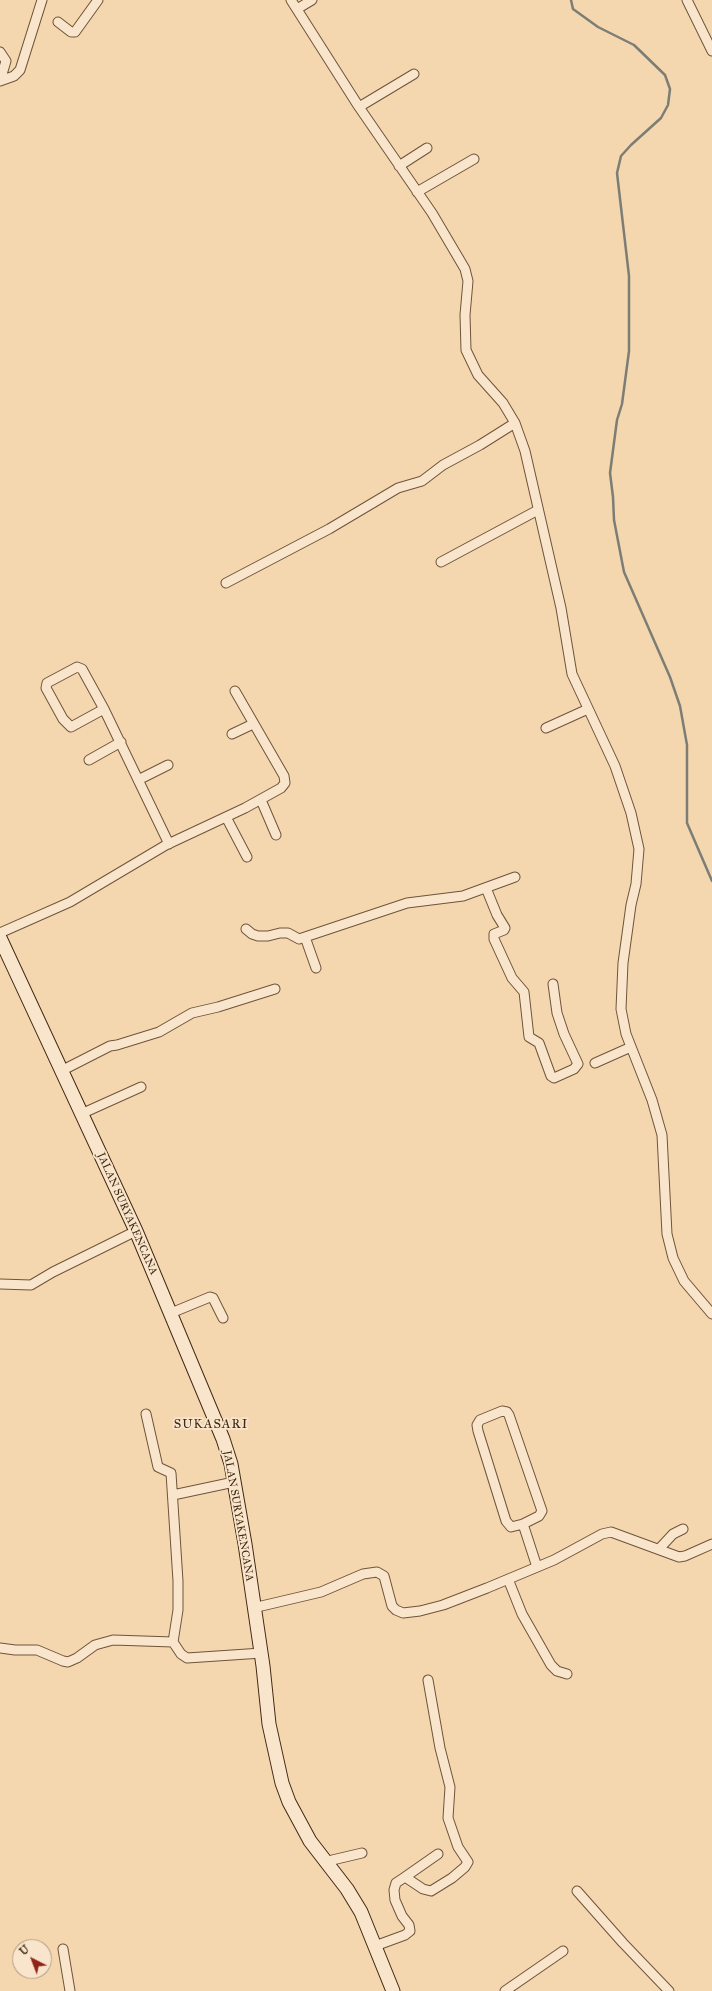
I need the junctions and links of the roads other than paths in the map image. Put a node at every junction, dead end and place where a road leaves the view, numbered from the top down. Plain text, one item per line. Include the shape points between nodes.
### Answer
1 (42, 0) edge
2 (98, 0) edge
3 (291, 0) edge
4 (312, 0) edge
5 (687, 0) edge
6 (297, 9) junction
7 (58, 22) dead end
8 (712, 51) edge
9 (0, 52) edge
10 (414, 74) dead end
11 (0, 81) edge
12 (359, 107) junction
13 (427, 148) dead end
14 (474, 159) dead end
15 (399, 166) junction
16 (417, 192) junction
17 (515, 423) junction
18 (538, 510) junction
19 (441, 562) dead end
20 (226, 583) dead end
21 (235, 691) dead end
22 (104, 709) junction
23 (588, 709) junction
24 (254, 724) junction
25 (546, 728) dead end
26 (232, 734) dead end
27 (120, 742) junction
28 (89, 760) dead end
29 (168, 765) dead end
30 (138, 780) junction
31 (261, 800) junction
32 (226, 817) junction
33 (276, 835) dead end
34 (169, 844) junction
35 (247, 857) dead end
36 (515, 877) dead end
37 (486, 888) junction
38 (246, 929) dead end
39 (0, 933) edge
40 (305, 937) junction
41 (0, 938) edge
42 (316, 968) dead end
43 (553, 984) dead end
44 (275, 989) dead end
45 (631, 1047) junction
46 (595, 1063) dead end
47 (61, 1071) junction
48 (141, 1087) dead end
49 (81, 1114) junction
50 (136, 1231) junction
51 (0, 1284) edge
52 (171, 1313) junction
53 (712, 1314) edge
54 (224, 1318) dead end
55 (146, 1414) dead end
56 (234, 1482) junction
57 (173, 1495) junction
58 (523, 1524) junction
59 (683, 1529) dead end
60 (712, 1544) edge
61 (659, 1549) junction
62 (537, 1567) junction
63 (508, 1579) junction
64 (253, 1608) junction
65 (173, 1642) junction
66 (0, 1648) edge
67 (262, 1654) junction
68 (567, 1674) dead end
69 (428, 1680) dead end
70 (362, 1853) dead end
71 (438, 1854) dead end
72 (324, 1862) junction
73 (405, 1877) junction
74 (577, 1891) dead end
75 (375, 1946) junction
76 (63, 1949) dead end
77 (563, 1951) dead end
78 (70, 1991) edge
79 (393, 1991) edge
80 (505, 1991) edge
81 (669, 1991) edge

1 - 11 street via 20,70 14,76
2 - 7 street via 75,32 71,32
3 - 6 street
4 - 6 street
5 - 8 street
6 - 12 street
9 - 11 street via 6,61
10 - 12 street
12 - 15 street
13 - 15 street
14 - 16 street
15 - 16 street
16 - 17 street via 460,260 467,276 466,350 478,375 503,403
17 - 18 street via 525,451
17 - 20 street via 443,464 422,481 398,488 329,529
18 - 19 street
18 - 23 street via 561,608 572,674
21 - 24 street
22 - 22 street via 70,726 63,719 46,688 47,683 80,667
22 - 27 street
23 - 25 street
23 - 45 street via 614,766 631,813 639,849 636,884 628,919 621,997 622,1019
24 - 26 street
24 - 31 street via 285,782 276,792
27 - 28 street
27 - 30 street
29 - 30 street
30 - 34 street
31 - 32 street
31 - 33 street
32 - 34 street
32 - 35 street
34 - 39 street via 70,902
36 - 37 street
37 - 40 street via 463,896 407,903
37 - 43 street via 497,916 505,928 494,934 494,940 512,978 524,992 529,1037 539,1043 554,1078 574,1069 578,1064 557,1013
38 - 40 street via 258,936 288,933 296,939
40 - 42 street
41 - 47 street, JALAN SURYAKENCANA
44 - 47 street via 192,1013 159,1032 110,1046
45 - 46 street
45 - 53 street via 652,1100 662,1135 665,1221 673,1258 684,1281
47 - 49 street, JALAN SURYAKENCANA
48 - 49 street
49 - 50 street, JALAN SURYAKENCANA
50 - 51 street via 31,1285
50 - 52 street, JALAN SURYAKENCANA
52 - 54 street via 210,1297
52 - 56 street, JALAN SURYAKENCANA via 223,1439
55 - 57 street via 158,1467 171,1473
56 - 57 street
56 - 64 street, JALAN SURYAKENCANA
57 - 65 street via 178,1610
58 - 58 street via 541,1515 542,1507 509,1415 502,1411 480,1420 477,1425 478,1431 506,1521 511,1527
58 - 62 street
59 - 61 street via 673,1534
60 - 61 street via 682,1557
61 - 62 street via 615,1532 606,1532
62 - 63 street
63 - 64 street via 443,1605 403,1612 392,1606 382,1574 373,1572 321,1592
63 - 68 street via 522,1614 551,1665 556,1671
64 - 67 street, JALAN SURYAKENCANA
65 - 66 street via 101,1642 68,1662 37,1650
65 - 67 street via 187,1658
67 - 72 street, JALAN SURYAKENCANA via 269,1724 282,1783 303,1830
69 - 73 street via 450,1787 448,1818 458,1847 468,1862 452,1878 431,1891 423,1889
70 - 72 street
71 - 73 street
72 - 75 street, JALAN SURYAKENCANA via 357,1904
73 - 75 street via 396,1883 394,1895 410,1930 404,1935
74 - 81 street
75 - 79 street, JALAN SURYAKENCANA
76 - 78 street
77 - 80 street

